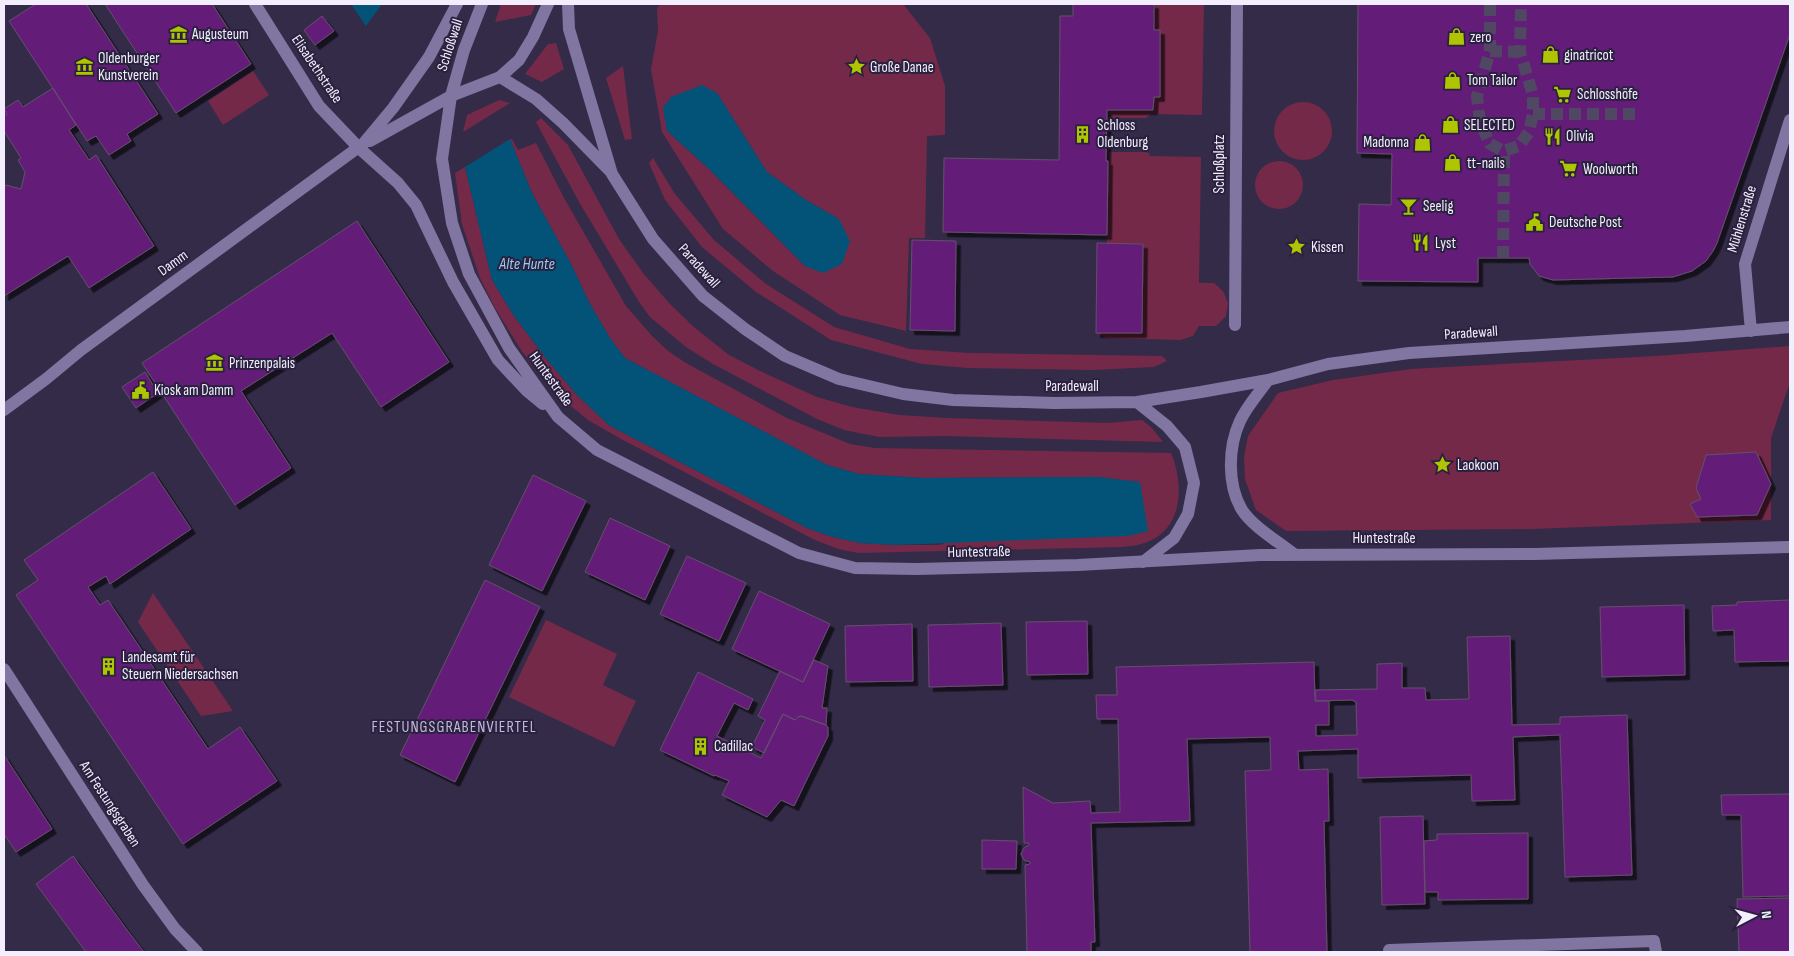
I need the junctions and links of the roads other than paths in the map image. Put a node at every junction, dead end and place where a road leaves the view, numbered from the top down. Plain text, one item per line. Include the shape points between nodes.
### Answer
1 (255, 4) edge
2 (457, 4) edge
3 (482, 4) edge
4 (548, 4) edge
5 (568, 4) edge
6 (1236, 4) edge
7 (500, 76) junction
8 (451, 96) junction
9 (1790, 120) edge
10 (361, 146) junction
11 (612, 174) junction
12 (1235, 325) dead end
13 (1790, 327) edge
14 (1751, 331) junction
15 (1268, 380) junction
16 (1137, 402) junction
17 (4, 410) edge
18 (558, 417) junction
19 (1790, 547) edge
20 (1295, 555) junction
21 (1142, 562) junction
22 (4, 669) edge
23 (1389, 950) dead end
24 (197, 952) edge
25 (1656, 952) edge

1 - 10 street, Elisabethstraße via 319,106
2 - 10 street via 429,57
3 - 8 street, Schloßwall
4 - 7 street via 534,37 519,60
5 - 11 street, Paradewall via 569,29
6 - 12 street, Schloßplatz
7 - 8 street
7 - 11 street via 563,123
8 - 10 street
8 - 18 street, Huntestraße via 442,159 452,223 469,274 509,348
9 - 14 street, Mühlenstraße via 1745,264
10 - 17 street, Damm
10 - 18 street, Elisabethstraße via 398,182 416,205 453,282 498,360
11 - 16 street, Paradewall via 653,239 703,296 785,356 830,376 903,394 953,400
13 - 14 street, Paradewall
14 - 15 street, Paradewall via 1401,354 1328,364
15 - 16 street, Paradewall
15 - 20 street via 1239,422 1232,448 1232,480 1242,511
16 - 21 street via 1167,426 1185,447 1194,483 1188,514 1174,538
18 - 21 street, Huntestraße via 597,450 721,514 799,553 855,568 917,570
19 - 20 street, Huntestraße via 1535,554
20 - 21 street, Huntestraße
22 - 24 street, Am Festungsgraben via 143,885 175,929
23 - 25 street via 1654,941

